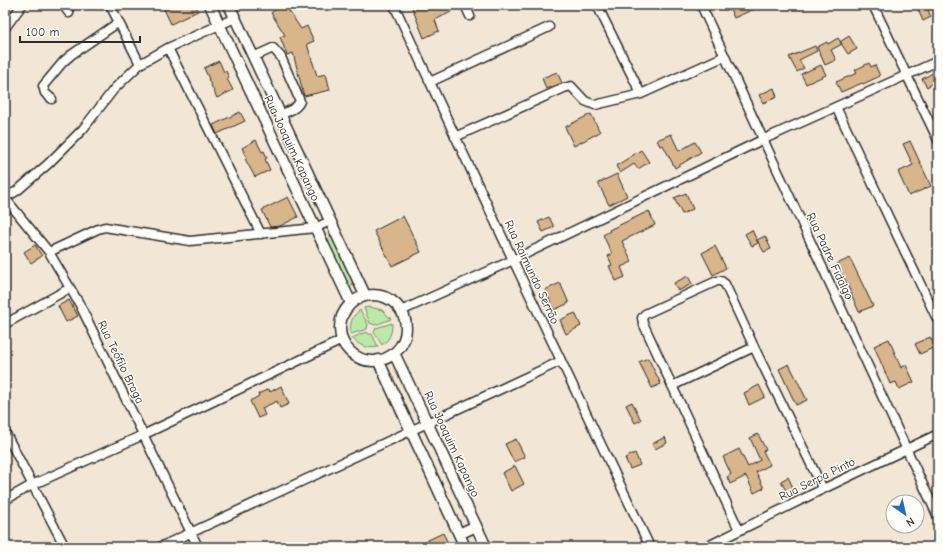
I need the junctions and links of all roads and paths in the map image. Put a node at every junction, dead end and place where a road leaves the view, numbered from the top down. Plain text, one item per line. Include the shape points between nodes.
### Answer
1 (22, 5) edge
2 (63, 5) edge
3 (110, 5) edge
4 (210, 5) edge
5 (229, 5) edge
6 (394, 5) edge
7 (465, 5) edge
8 (597, 5) edge
9 (701, 5) edge
10 (873, 5) edge
11 (69, 13) dead end
12 (470, 16) dead end
13 (235, 18) junction
14 (119, 22) junction
15 (220, 25) junction
16 (549, 27) dead end
17 (5, 28) edge
18 (168, 48) junction
19 (725, 56) junction
20 (253, 57) junction
21 (938, 60) edge
22 (140, 64) junction
23 (907, 75) junction
24 (430, 82) junction
25 (641, 94) junction
26 (52, 99) dead end
27 (836, 107) junction
28 (282, 119) junction
29 (269, 129) junction
30 (455, 137) junction
31 (762, 140) junction
32 (938, 140) edge
33 (5, 196) edge
34 (330, 221) junction
35 (315, 228) junction
36 (261, 234) junction
37 (49, 252) junction
38 (513, 260) junction
39 (70, 288) junction
40 (365, 296) junction
41 (351, 303) junction
42 (401, 311) junction
43 (938, 321) edge
44 (5, 324) edge
45 (342, 340) junction
46 (754, 347) junction
47 (394, 353) junction
48 (378, 360) junction
49 (561, 361) junction
50 (672, 386) junction
51 (428, 422) junction
52 (411, 431) junction
53 (5, 432) edge
54 (938, 434) edge
55 (143, 435) junction
56 (907, 449) junction
57 (32, 484) junction
58 (823, 489) junction
59 (5, 500) edge
60 (938, 517) edge
61 (476, 526) junction
62 (739, 530) junction
63 (192, 533) junction
64 (459, 534) junction
65 (65, 547) edge
66 (160, 547) edge
67 (198, 547) edge
68 (465, 547) edge
69 (486, 547) edge
70 (650, 547) edge
71 (706, 547) edge

1 - 17 street
2 - 11 street
3 - 14 street
4 - 15 main road, Rua Joaquim Kapango
5 - 13 main road, Rua Joaquim Kapango
6 - 24 street, Rua Raimundo Serrão
7 - 12 street
8 - 25 street
9 - 19 street, Rua Padre Fidalgo
10 - 23 street
13 - 15 street
13 - 20 main road, Rua Joaquim Kapango
14 - 22 street
14 - 26 street via 71,55 42,86
15 - 18 street
15 - 29 main road, Rua Joaquim Kapango
16 - 24 street
18 - 22 street
18 - 36 street
19 - 25 street
19 - 31 street, Rua Padre Fidalgo
20 - 28 main road, Rua Joaquim Kapango
20 - 28 street via 273,48 281,57 300,101 298,106
21 - 23 street
22 - 33 street via 114,88 83,129 48,164 18,190
23 - 27 street
23 - 32 street
24 - 30 street, Rua Raimundo Serrão
25 - 30 street via 595,105 585,101 571,86
27 - 31 street
27 - 43 street
28 - 29 main road
28 - 34 main road, Rua Joaquim Kapango
29 - 35 main road, Rua Joaquim Kapango
30 - 38 street, Rua Raimundo Serrão
31 - 38 street
31 - 56 street, Rua Padre Fidalgo
33 - 37 street, Rua Teófilo Braga
34 - 35 street
34 - 40 main road, Rua Joaquim Kapango
35 - 36 street
35 - 41 main road, Rua Joaquim Kapango
36 - 37 street via 190,241 105,227
37 - 39 street, Rua Teófilo Braga
38 - 42 street
38 - 49 street, Rua Raimundo Serrão
39 - 44 street
39 - 55 street, Rua Teófilo Braga
40 - 41 main road
40 - 42 main road via 386,297
41 - 45 main road via 344,310 340,320
42 - 47 main road via 405,333 402,344
45 - 48 main road via 356,357
45 - 55 street
46 - 50 street
46 - 50 street via 722,281 645,314 642,318 643,323
46 - 58 street
47 - 48 main road
47 - 51 main road, Rua Joaquim Kapango
48 - 52 main road
49 - 51 street
49 - 70 street, Rua Raimundo Serrão
50 - 62 street
51 - 52 street
51 - 61 main road, Rua Joaquim Kapango
52 - 63 street
52 - 64 main road
53 - 57 street
54 - 56 street, Rua Serpa Pinto
55 - 57 street
55 - 63 street, Rua Teófilo Braga
56 - 58 street, Rua Serpa Pinto
56 - 60 street, Rua Padre Fidalgo
57 - 59 street
57 - 65 street
58 - 62 street, Rua Serpa Pinto
61 - 64 main road
61 - 69 main road, Rua Joaquim Kapango
62 - 71 street, Rua Serpa Pinto
63 - 66 street
63 - 67 street, Rua Teófilo Braga
64 - 68 main road

